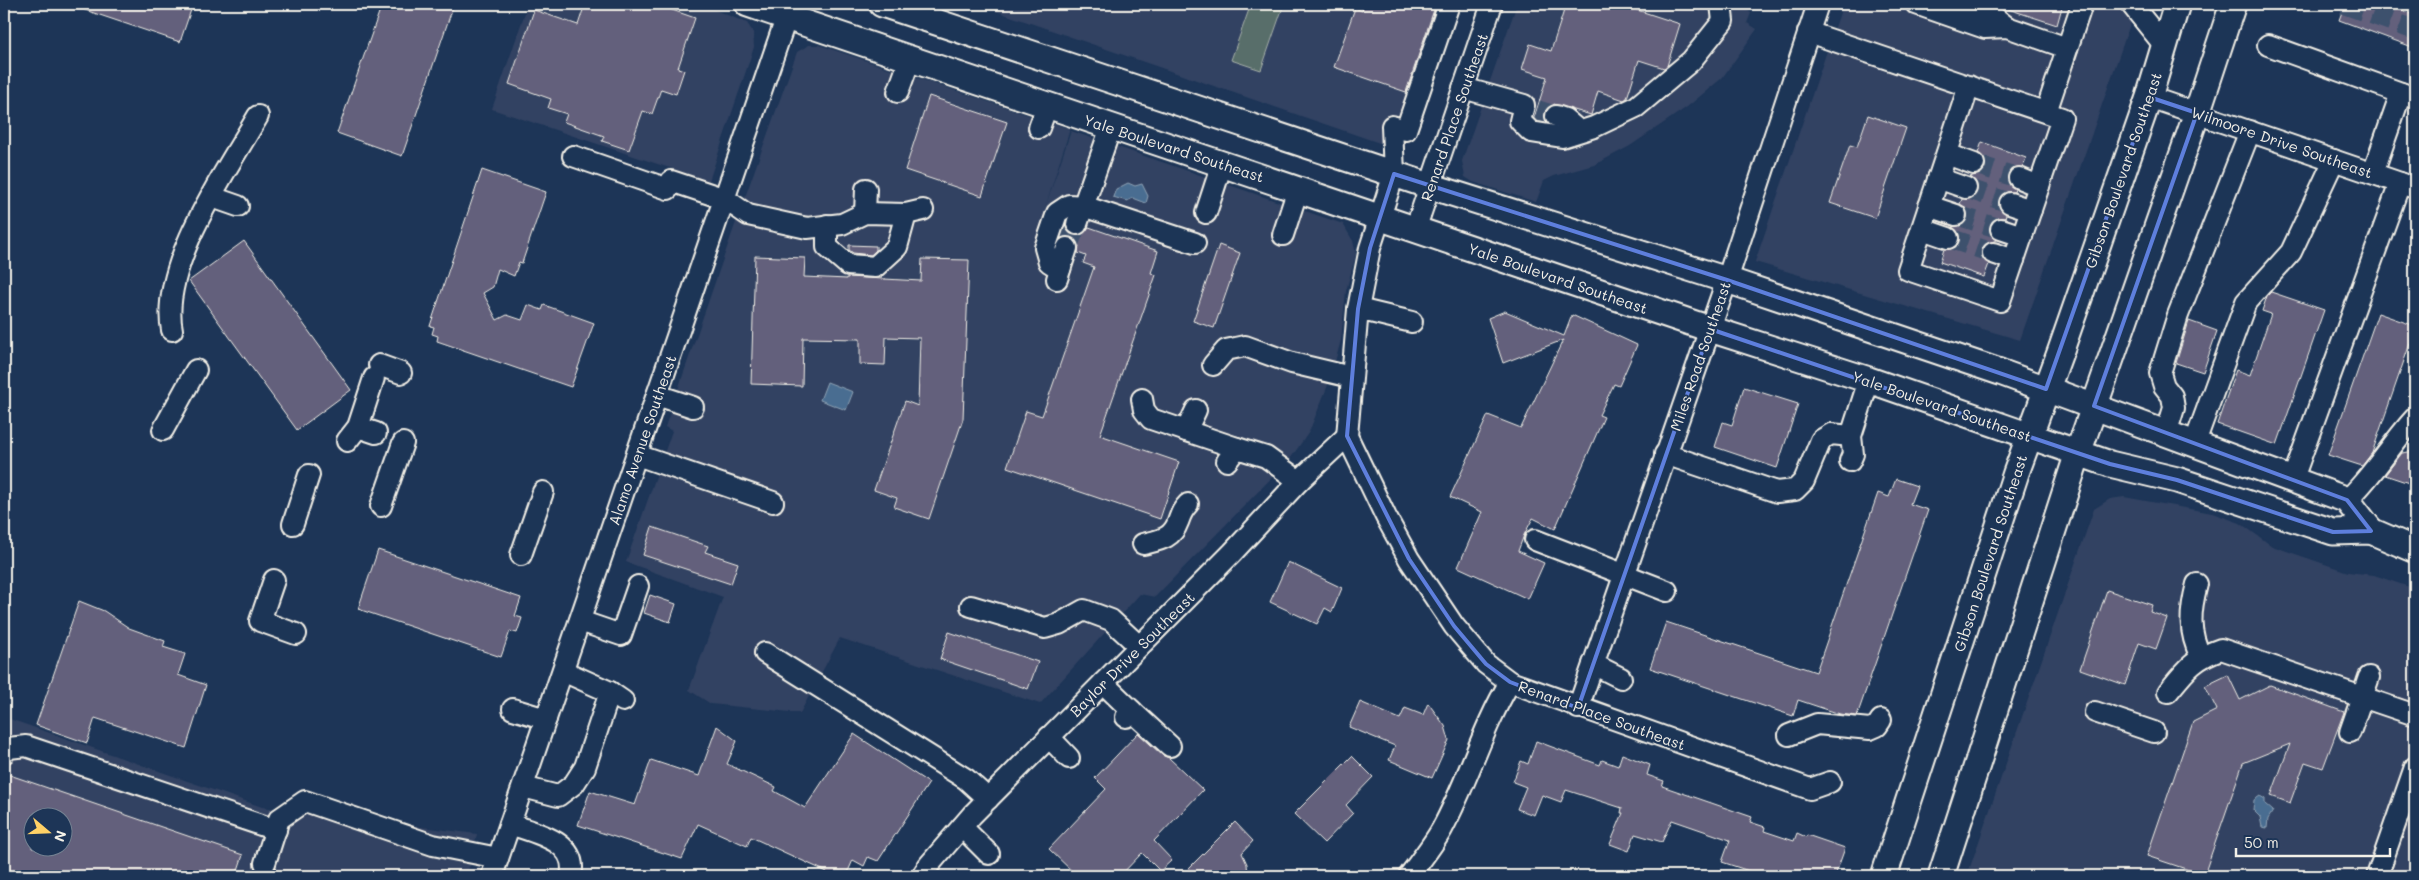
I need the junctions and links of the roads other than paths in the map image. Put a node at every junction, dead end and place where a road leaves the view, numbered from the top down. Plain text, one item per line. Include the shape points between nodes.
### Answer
1 (748, 4) edge
2 (882, 4) edge
3 (1449, 4) edge
4 (1492, 4) edge
5 (1721, 4) edge
6 (1818, 4) edge
7 (1916, 4) edge
8 (1968, 4) edge
9 (2082, 4) edge
10 (2130, 4) edge
11 (2177, 4) edge
12 (2233, 4) edge
13 (789, 10) edge
14 (2007, 27) junction
15 (1808, 32) junction
16 (2164, 45) junction
17 (2268, 45) dead end
18 (2067, 48) junction
19 (910, 59) junction
20 (1969, 86) junction
21 (1463, 88) junction
22 (898, 92) dead end
23 (2408, 95) edge
24 (2149, 97) junction
25 (2046, 112) junction
26 (2197, 113) junction
27 (258, 116) dead end
28 (1556, 116) tunnel mouth
29 (1111, 127) junction
30 (1579, 131) junction
31 (2250, 131) junction
32 (1946, 154) junction
33 (573, 156) dead end
34 (2334, 160) junction
35 (1222, 164) junction
36 (1974, 164) tunnel mouth
37 (2373, 173) junction
38 (1394, 174) junction
39 (1938, 178) junction
40 (2019, 178) tunnel mouth
41 (2407, 185) edge
42 (1430, 186) junction
43 (2039, 186) junction
44 (866, 188) dead end
45 (1966, 188) tunnel mouth
46 (1298, 189) junction
47 (212, 196) junction
48 (724, 199) junction
49 (2010, 203) tunnel mouth
50 (238, 206) dead end
51 (1929, 206) junction
52 (2031, 210) junction
53 (865, 213) junction
54 (1206, 213) dead end
55 (1080, 215) junction
56 (1956, 215) tunnel mouth
57 (1378, 216) junction
58 (827, 225) junction
59 (1922, 228) junction
60 (2001, 229) tunnel mouth
61 (1415, 230) junction
62 (1283, 235) dead end
63 (2022, 236) junction
64 (1948, 238) tunnel mouth
65 (1195, 242) dead end
66 (1068, 248) tunnel mouth
67 (1992, 253) tunnel mouth
68 (2014, 260) junction
69 (1727, 280) junction
70 (1358, 310) junction
71 (1412, 322) dead end
72 (1710, 329) junction
73 (172, 330) dead end
74 (1213, 365) dead end
75 (196, 370) dead end
76 (401, 373) dead end
77 (1351, 377) junction
78 (1869, 380) junction
79 (2046, 389) junction
80 (657, 395) junction
81 (1142, 399) dead end
82 (2094, 406) junction
83 (693, 407) dead end
84 (1196, 410) dead end
85 (2415, 418) edge
86 (163, 430) dead end
87 (1186, 431) junction
88 (360, 434) dead end
89 (2166, 434) junction
90 (1347, 436) junction
91 (1851, 436) junction
92 (2029, 436) junction
93 (403, 442) dead end
94 (2194, 444) junction
95 (2078, 453) junction
96 (1666, 454) junction
97 (636, 455) junction
98 (1850, 461) dead end
99 (309, 475) dead end
100 (1299, 481) junction
101 (2292, 481) junction
102 (543, 492) dead end
103 (2347, 500) junction
104 (773, 502) dead end
105 (1188, 504) dead end
106 (381, 506) dead end
107 (293, 524) dead end
108 (2372, 531) junction
109 (1535, 540) dead end
110 (1143, 544) dead end
111 (2415, 550) edge
112 (521, 555) dead end
113 (1624, 575) junction
114 (274, 580) dead end
115 (2197, 584) dead end
116 (638, 586) dead end
117 (1668, 591) dead end
118 (971, 606) dead end
119 (580, 621) junction
120 (296, 634) dead end
121 (1139, 646) junction
122 (765, 653) dead end
123 (2201, 657) junction
124 (1593, 664) junction
125 (563, 671) junction
126 (2369, 677) dead end
127 (1621, 678) dead end
128 (1510, 682) junction
129 (1103, 683) junction
130 (2168, 692) dead end
131 (2362, 697) junction
132 (1578, 708) junction
133 (514, 709) dead end
134 (2095, 712) dead end
135 (2415, 715) edge
136 (546, 719) junction
137 (1882, 720) dead end
138 (2154, 732) dead end
139 (2350, 732) dead end
140 (1788, 735) dead end
141 (1049, 737) junction
142 (1170, 746) dead end
143 (4, 753) edge
144 (1069, 758) dead end
145 (2415, 771) edge
146 (1830, 782) dead end
147 (522, 787) junction
148 (988, 799) junction
149 (510, 824) junction
150 (962, 827) junction
151 (276, 830) junction
152 (989, 854) dead end
153 (265, 863) dead end
154 (495, 867) edge
155 (571, 876) edge
156 (922, 876) edge
157 (1409, 876) edge
158 (1884, 876) edge
159 (1941, 876) edge
160 (2376, 876) edge

1 - 13 main road, Yale Boulevard Southeast
2 - 38 main road
3 - 38 street via 1406,130 1392,126
4 - 21 street, Renard Place Southeast
5 - 30 street via 1723,21 1691,61 1636,107
6 - 15 street, Miles Road Southeast
7 - 14 street via 1985,28
8 - 14 street via 1992,15
9 - 18 street
10 - 16 street
11 - 16 main road, Gibson Boulevard Southeast
12 - 26 main road
13 - 19 main road, Yale Boulevard Southeast
13 - 48 street, Alamo Avenue Southeast
14 - 18 street
15 - 20 street
15 - 69 street, Miles Road Southeast
16 - 24 main road, Gibson Boulevard Southeast
17 - 23 street
18 - 25 street
19 - 22 street
19 - 29 main road, Yale Boulevard Southeast via 1043,117
20 - 25 street
20 - 32 street
21 - 30 street via 1530,108 1520,121 1531,132 1562,136
21 - 42 street, Renard Place Southeast
23 - 37 street
24 - 26 street, Wilmoore Drive Southeast
24 - 79 main road, Gibson Boulevard Southeast
25 - 43 street via 2062,118
26 - 31 street, Wilmoore Drive Southeast
26 - 82 main road
27 - 47 street via 249,149
28 - 30 street
29 - 35 main road, Yale Boulevard Southeast
29 - 55 street
31 - 34 street, Wilmoore Drive Southeast
31 - 89 street via 2178,315 2160,372 2174,408
32 - 36 street
32 - 39 street
33 - 48 street
34 - 37 street, Wilmoore Drive Southeast
34 - 94 street via 2291,252 2246,302
35 - 46 main road, Yale Boulevard Southeast
35 - 54 street
37 - 41 street, Wilmoore Drive Southeast
38 - 42 main road
38 - 57 street, Renard Place Southeast
39 - 45 street
39 - 51 street
40 - 43 street
41 - 101 street
42 - 61 street, Renard Place Southeast
42 - 69 main road
43 - 52 street
44 - 53 street
46 - 57 main road, Yale Boulevard Southeast
46 - 62 street
47 - 50 street
47 - 73 street via 193,230 171,288 169,317
48 - 58 street via 748,215 808,228
48 - 80 street, Alamo Avenue Southeast
49 - 52 street
51 - 56 street
51 - 59 street
52 - 63 street
53 - 58 street via 842,224
53 - 58 street via 915,212 897,247 875,268 848,265 826,248
55 - 65 street
55 - 66 street via 1070,205 1057,213 1046,248 1049,262 1058,274
57 - 61 main road, Yale Boulevard Southeast
57 - 70 street, Renard Place Southeast
59 - 64 street
59 - 68 street via 1908,270 2000,301
60 - 63 street
61 - 72 main road, Yale Boulevard Southeast
63 - 68 street
67 - 68 street
69 - 72 street, Miles Road Southeast
69 - 79 main road
70 - 71 street
70 - 77 street, Renard Place Southeast
72 - 78 main road, Yale Boulevard Southeast
72 - 96 street, Miles Road Southeast
74 - 77 street via 1226,350 1245,346 1292,363
75 - 86 street
76 - 88 street via 376,372
77 - 90 street, Renard Place Southeast
78 - 91 street
78 - 92 main road, Yale Boulevard Southeast
79 - 82 main road
79 - 92 main road, Gibson Boulevard Southeast
80 - 83 street
80 - 97 street, Alamo Avenue Southeast
81 - 87 street via 1144,410 1151,419
82 - 89 main road
82 - 95 main road
84 - 87 street
85 - 103 street via 2386,452 2368,481
87 - 100 street via 1232,454 1266,457
89 - 94 main road
90 - 100 street, Baylor Drive Southeast
90 - 128 street, Renard Place Southeast via 1409,559 1454,626 1486,664
91 - 96 street via 1831,434 1821,440 1804,481 1795,490 1776,492
91 - 98 street via 1853,454
92 - 95 main road, Yale Boulevard Southeast
92 - 158 main road, Gibson Boulevard Southeast
93 - 106 street
94 - 101 main road
95 - 108 main road, Yale Boulevard Southeast via 2177,480 2334,532
95 - 159 main road
96 - 113 street, Miles Road Southeast
97 - 104 street
97 - 119 street, Alamo Avenue Southeast
99 - 107 street
100 - 121 street, Baylor Drive Southeast
101 - 103 main road
102 - 112 street
103 - 108 main road, Yale Boulevard Southeast
105 - 110 street via 1182,510 1174,532 1166,538
108 - 111 main road, Yale Boulevard Southeast
109 - 113 street
113 - 117 street
113 - 124 street, Miles Road Southeast
114 - 120 street via 258,627
115 - 123 street via 2190,611
116 - 119 street via 621,635
118 - 121 street via 1045,628 1084,610 1111,620
119 - 125 street, Alamo Avenue Southeast
121 - 129 street, Baylor Drive Southeast
122 - 148 street via 966,779
123 - 130 street
123 - 131 street via 2221,649
124 - 127 street
124 - 132 street, Miles Road Southeast
125 - 136 street, Alamo Avenue Southeast
125 - 147 street via 617,697 574,784 558,796
126 - 131 street
128 - 132 street, Renard Place Southeast
128 - 157 street via 1492,712 1472,766 1441,830
129 - 141 street, Baylor Drive Southeast
129 - 142 street via 1129,714
131 - 135 street
131 - 139 street
132 - 146 street, Renard Place Southeast via 1810,789
133 - 136 street
134 - 138 street
136 - 147 street, Alamo Avenue Southeast
137 - 140 street via 1870,729 1817,724
141 - 144 street
141 - 148 street, Baylor Drive Southeast
143 - 151 street via 9,748 26,746
145 - 160 street
147 - 149 street, Alamo Avenue Southeast
148 - 150 street, Baylor Drive Southeast
149 - 154 street, Alamo Avenue Southeast
149 - 155 street via 558,841 568,852 573,867
150 - 152 street
150 - 156 street, Baylor Drive Southeast
151 - 153 street
151 - 154 street via 279,819 304,801

